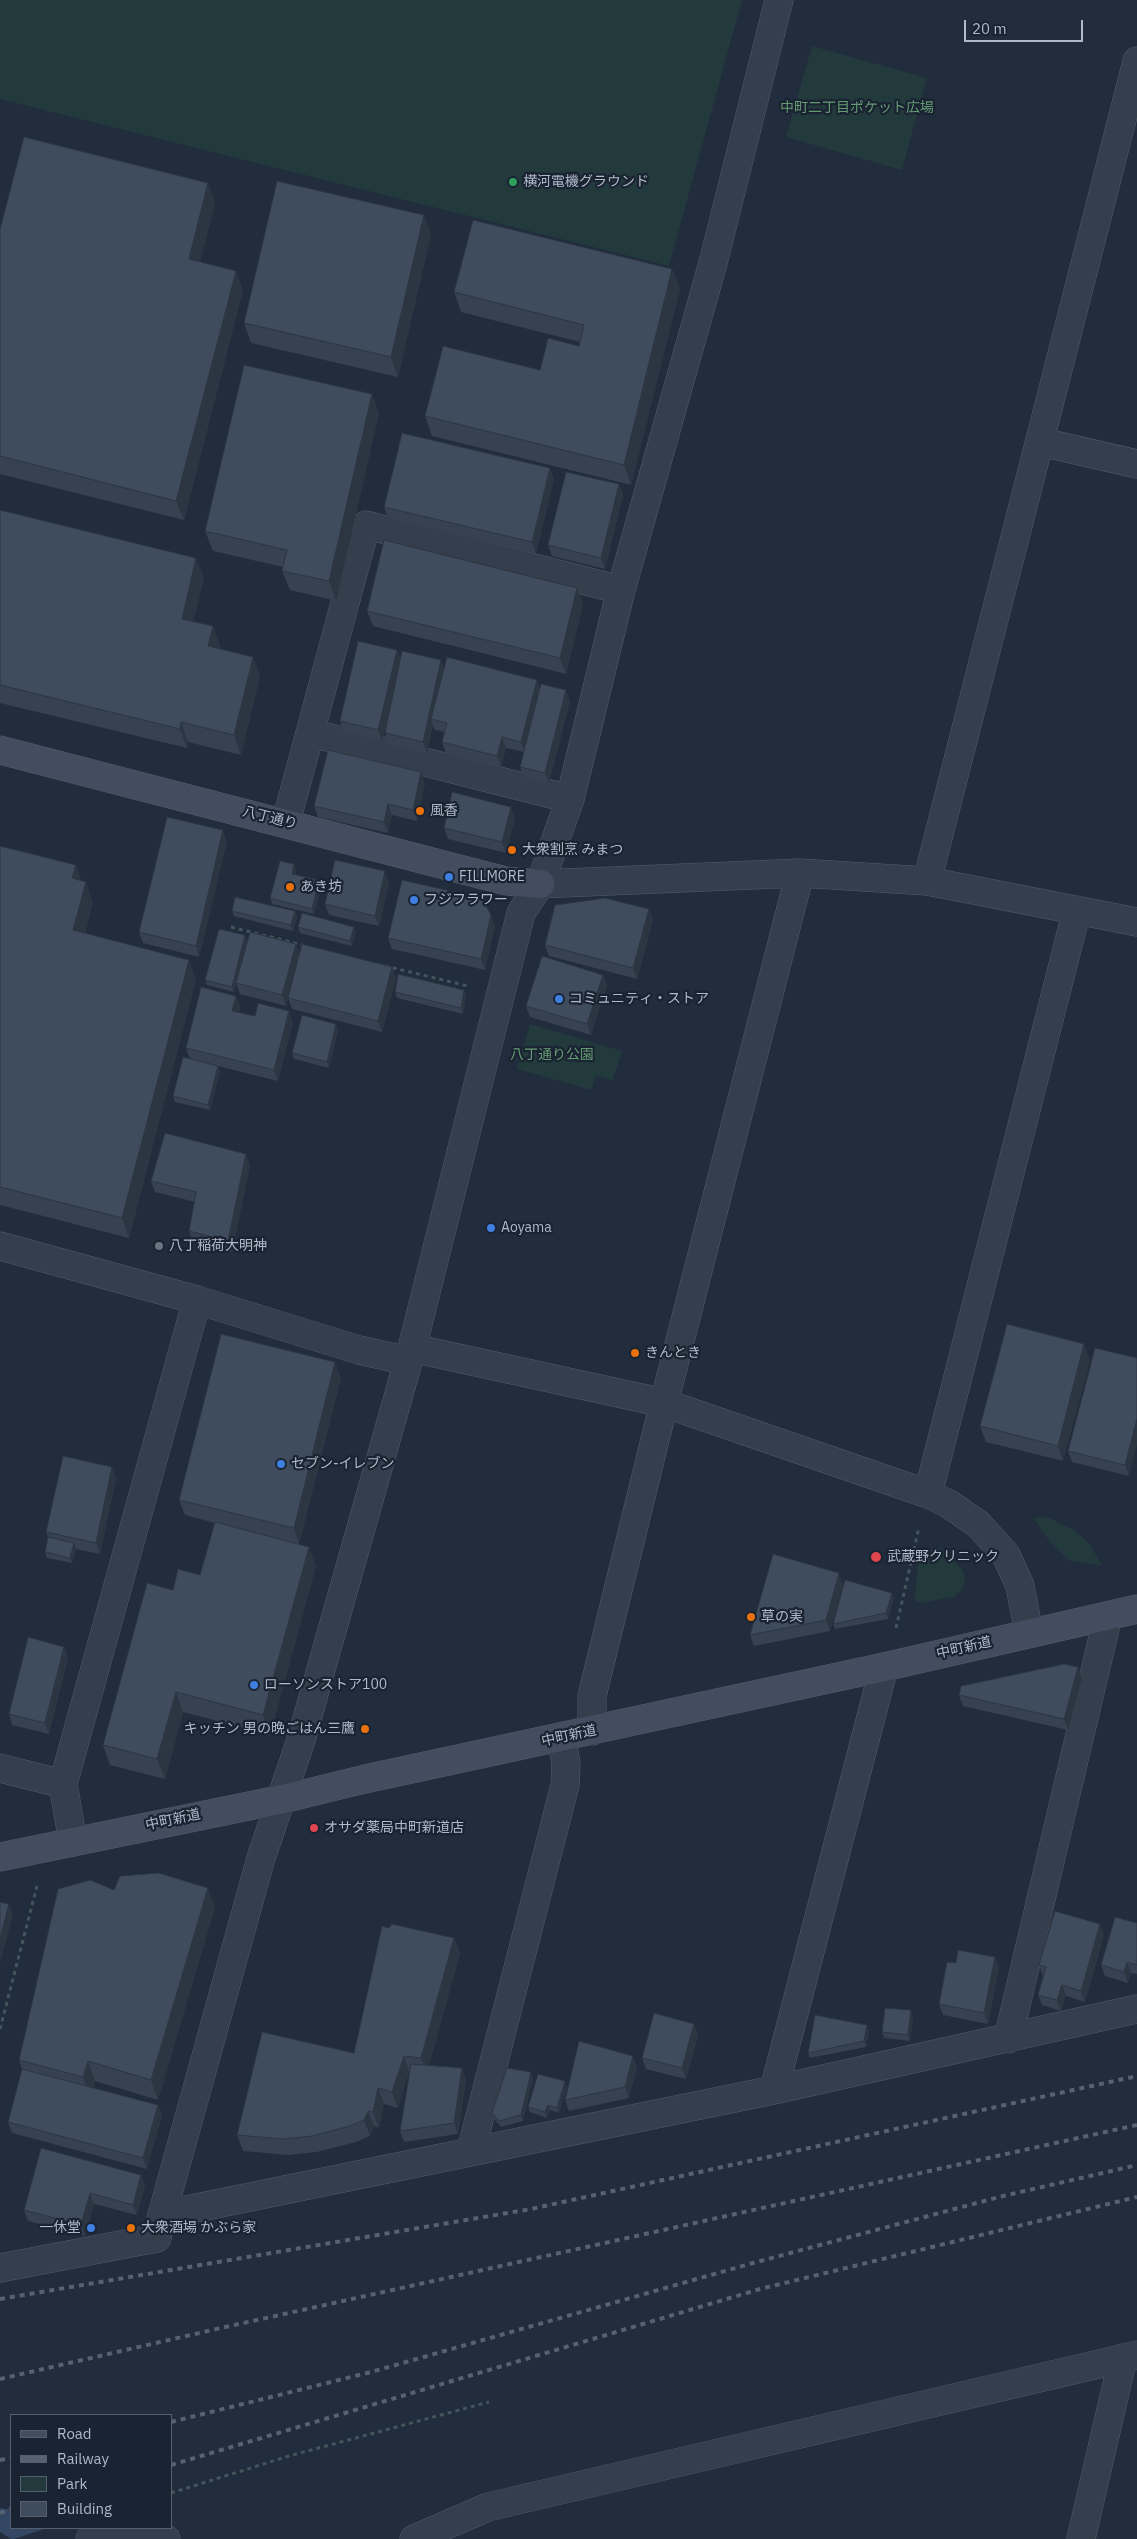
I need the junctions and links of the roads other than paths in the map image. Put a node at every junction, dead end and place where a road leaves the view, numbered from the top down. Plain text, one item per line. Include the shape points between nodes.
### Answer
1 (779, 0) edge
2 (1137, 61) edge
3 (1041, 442) junction
4 (1137, 464) edge
5 (621, 590) junction
6 (311, 733) junction
7 (0, 750) edge
8 (570, 799) junction
9 (286, 822) junction
10 (800, 873) junction
11 (927, 881) junction
12 (540, 884) junction
13 (1077, 910) junction
14 (1137, 922) edge
15 (0, 1246) edge
16 (197, 1300) junction
17 (410, 1354) junction
18 (664, 1403) junction
19 (928, 1494) junction
20 (1137, 1609) edge
21 (1108, 1616) junction
22 (1029, 1633) junction
23 (884, 1667) junction
24 (592, 1731) junction
25 (561, 1737) junction
26 (0, 1768) edge
27 (63, 1784) junction
28 (283, 1799) junction
29 (73, 1842) junction
30 (0, 1857) edge
31 (1137, 2009) edge
32 (1008, 2039) junction
33 (774, 2090) junction
34 (471, 2151) junction
35 (162, 2215) junction
36 (0, 2268) edge
37 (1130, 2356) edge
38 (98, 2535) edge
39 (166, 2539) edge
40 (414, 2539) edge
41 (1081, 2539) edge

1 - 5 street via 713,262
2 - 3 street
3 - 4 street
3 - 11 street
5 - 6 street via 366,525
5 - 8 street
6 - 8 street
6 - 9 street
7 - 9 street, 八丁通り
8 - 12 street
9 - 12 street, 八丁通り via 506,881
10 - 11 street
10 - 12 street
10 - 18 street
11 - 13 street
12 - 17 street via 522,914
13 - 14 street
13 - 19 street
15 - 16 street
16 - 17 street via 359,1350
16 - 27 street
17 - 18 street
17 - 28 street
18 - 19 street
18 - 24 street via 592,1696
19 - 22 street via 978,1524 1006,1555 1020,1586
20 - 21 street, 中町新道
21 - 22 street, 中町新道
21 - 32 street
22 - 23 street, 中町新道
23 - 24 street, 中町新道
23 - 33 street
24 - 25 street, 中町新道
25 - 28 street, 中町新道
25 - 34 street via 566,1763 565,1785
26 - 27 street
27 - 29 street
28 - 29 street, 中町新道
28 - 35 street via 262,1858
29 - 30 street, 中町新道
31 - 32 street
32 - 33 street
33 - 34 street
34 - 35 street
35 - 36 street via 157,2238
37 - 40 street via 488,2507
37 - 41 street
38 - 39 street via 134,2531

